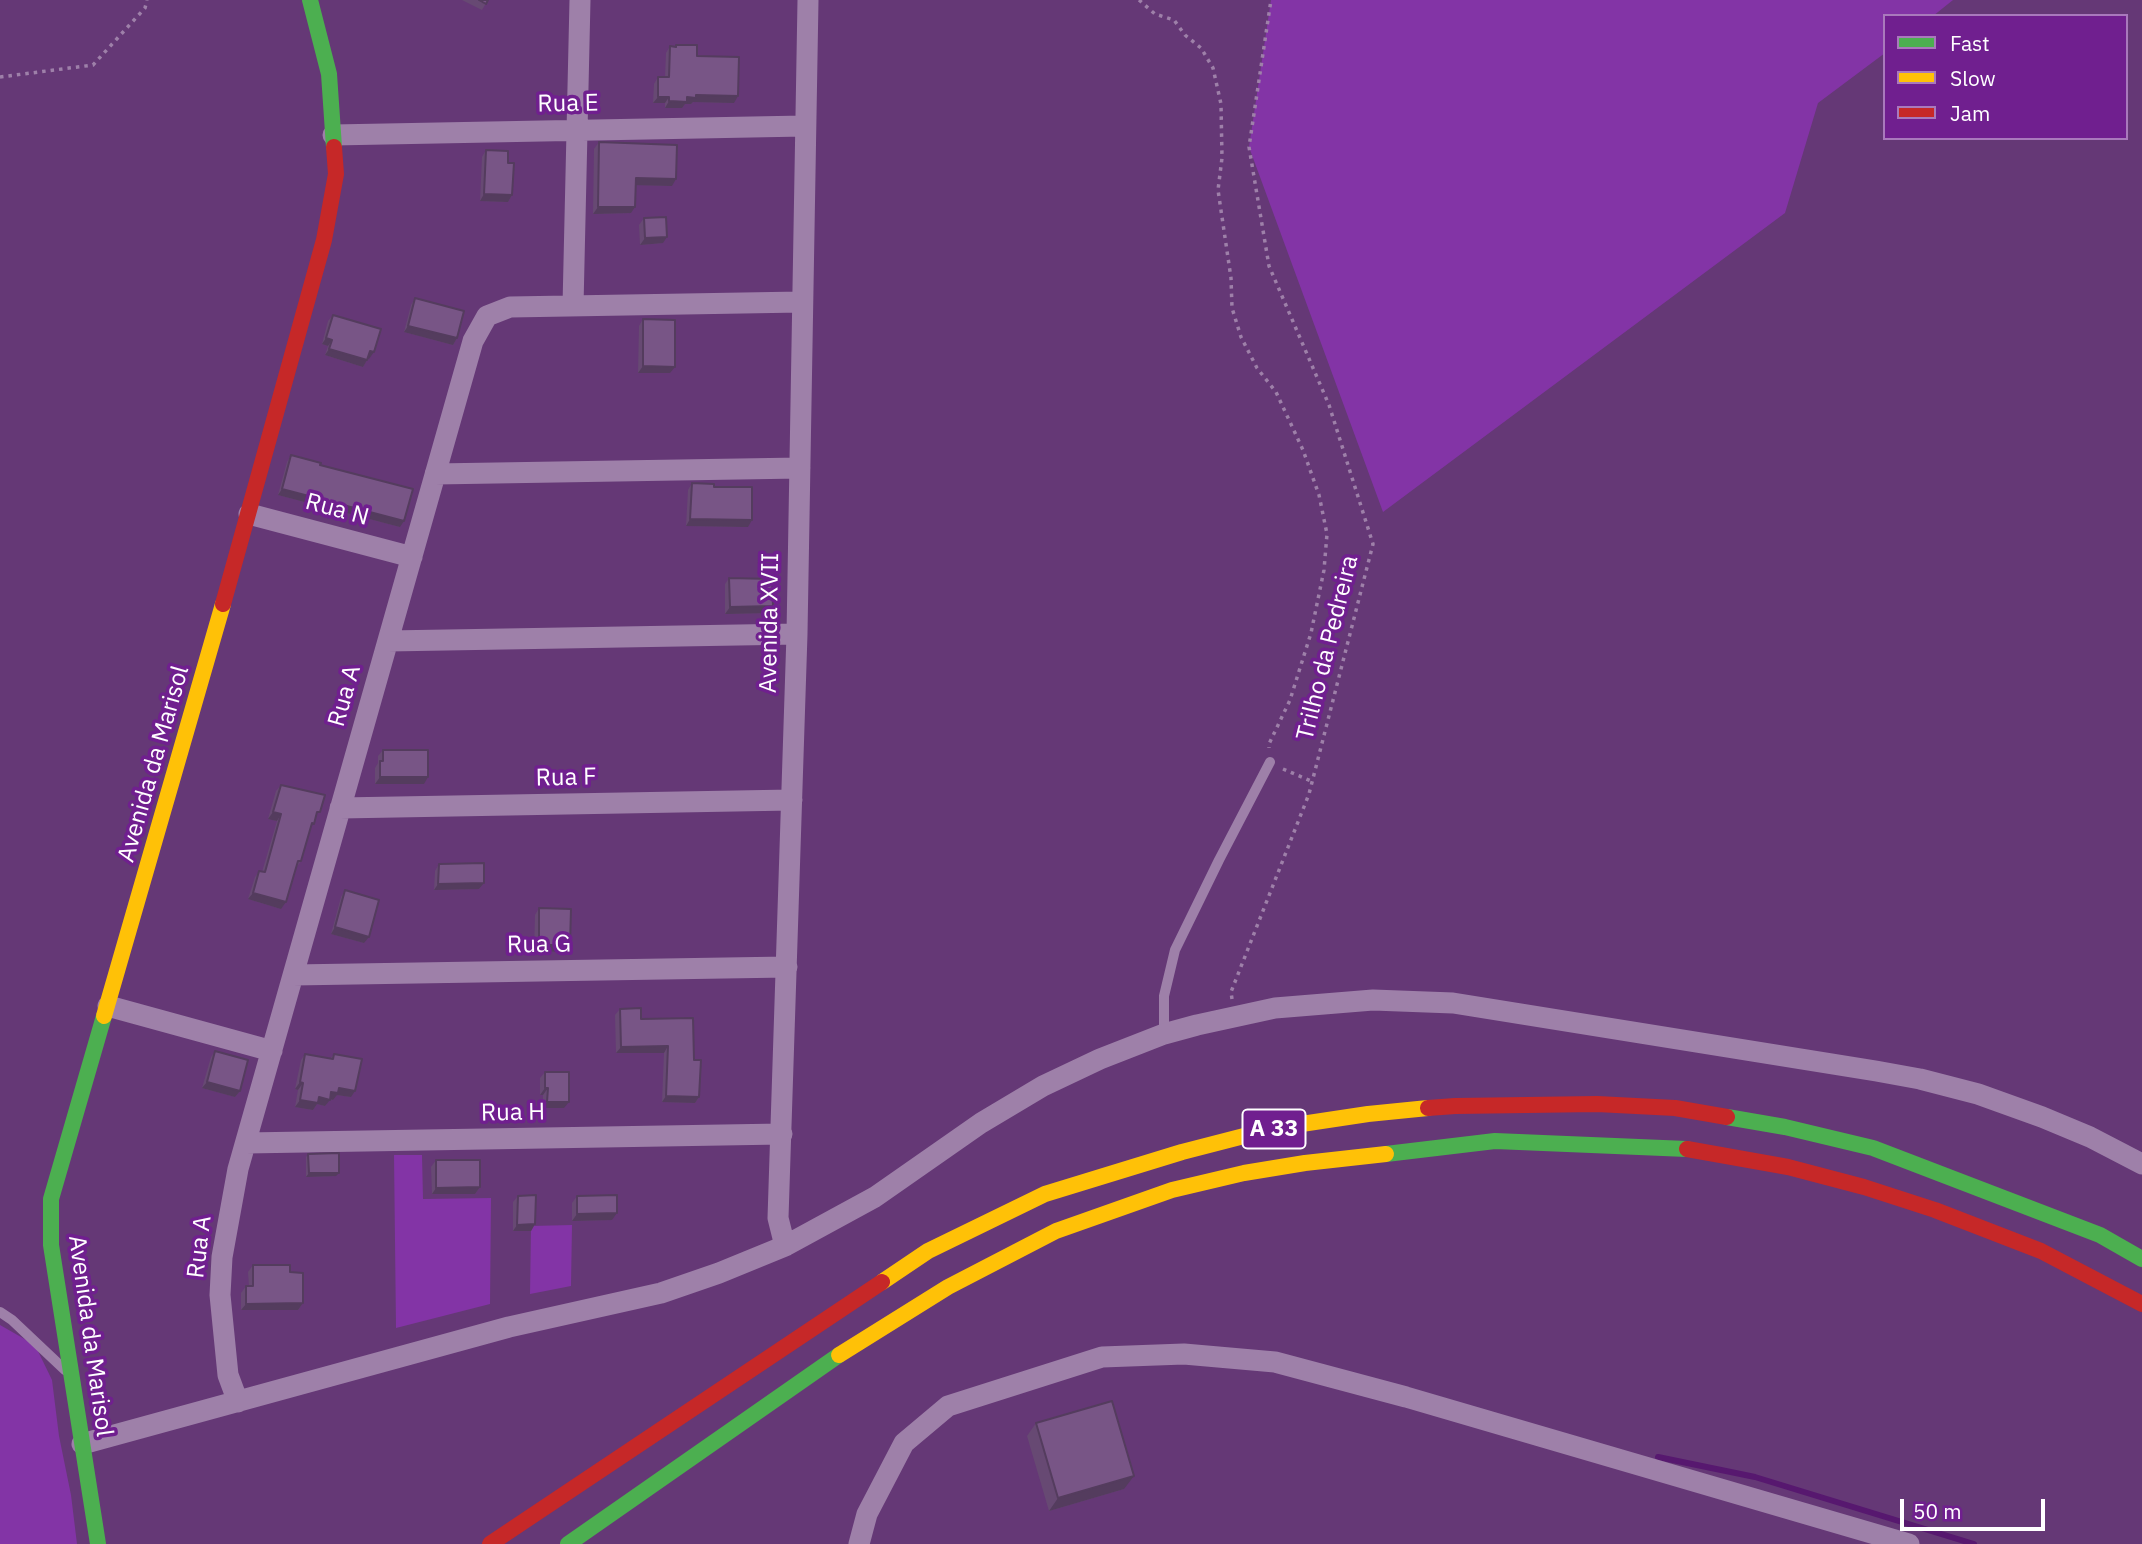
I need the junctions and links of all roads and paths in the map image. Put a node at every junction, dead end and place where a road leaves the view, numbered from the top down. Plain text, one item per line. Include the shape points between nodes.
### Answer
1 (147, 0) edge
2 (310, 0) edge
3 (580, 0) edge
4 (808, 0) edge
5 (1139, 0) edge
6 (1272, 0) edge
7 (0, 77) edge
8 (804, 126) junction
9 (577, 130) junction
10 (333, 135) junction
11 (801, 302) junction
12 (573, 306) junction
13 (800, 468) junction
14 (435, 474) junction
15 (249, 514) junction
16 (412, 557) junction
17 (797, 634) junction
18 (388, 641) junction
19 (1270, 762) junction
20 (1312, 781) junction
21 (792, 800) junction
22 (340, 808) junction
23 (787, 967) junction
24 (293, 975) junction
25 (108, 1006) junction
26 (1233, 1017) junction
27 (1164, 1034) junction
28 (272, 1051) junction
29 (782, 1134) junction
30 (246, 1143) junction
31 (2142, 1164) edge
32 (785, 1246) junction
33 (2142, 1259) edge
34 (2142, 1304) edge
35 (0, 1312) edge
36 (72, 1376) junction
37 (238, 1402) junction
38 (82, 1444) junction
39 (98, 1544) edge
40 (489, 1544) edge
41 (568, 1544) edge
42 (859, 1544) edge
43 (1909, 1544) edge

1 - 7 path via 145,8 93,65
2 - 10 main road, Avenida da Marisol via 329,74
3 - 9 street
4 - 8 street, Avenida XVII
5 - 19 path via 1155,14 1174,20 1213,68 1221,104 1218,190 1232,308 1241,337 1276,392 1303,450 1327,534 1311,633 1290,700 1269,744
6 - 20 path, Trilho da Pedreira via 1249,147 1269,266 1329,405 1373,544
8 - 9 street, Rua E
8 - 11 street, Avenida XVII
9 - 10 street, Rua E
9 - 12 street
10 - 15 main road, Avenida da Marisol via 336,174 324,240
11 - 12 street, Rua A
11 - 13 street, Avenida XVII
12 - 14 street, Rua A via 510,307 487,316 473,341
13 - 14 street
13 - 17 street, Avenida XVII
14 - 16 street, Rua A
15 - 16 street, Rua N
15 - 25 main road, Avenida da Marisol
16 - 18 street, Rua A
17 - 18 street
17 - 21 street, Avenida XVII
18 - 22 street, Rua A
19 - 20 path
19 - 27 lane via 1175,950 1164,996
20 - 26 path, Trilho da Pedreira via 1231,992
21 - 22 street, Rua F
21 - 23 street, Avenida XVII
22 - 24 street, Rua A
23 - 24 street, Rua G
23 - 29 street, Avenida XVII
24 - 28 street, Rua A
25 - 28 street
25 - 36 main road, Avenida da Marisol via 51,1199 51,1245
26 - 27 street
26 - 31 street via 1373,1000 1453,1003 1568,1020 1920,1079 2042,1116
27 - 32 street via 1044,1086 874,1197
28 - 30 street, Rua A
29 - 30 street, Rua H
29 - 32 street, Avenida XVII via 778,1218
30 - 37 street, Rua A via 224,1245 220,1295 228,1375
32 - 37 street via 661,1293 509,1327
33 - 40 main road, A 33 via 2100,1235 1872,1148 1675,1108 1455,1106 1275,1128 1045,1194 928,1251
34 - 41 main road, A 33 via 2041,1251 1935,1210 1800,1171 1690,1149 1495,1141 1305,1163 1172,1190 1056,1231 972,1274 837,1356
35 - 36 lane
36 - 38 main road, Avenida da Marisol
37 - 38 street
38 - 39 main road, Avenida da Marisol
42 - 43 street via 867,1514 904,1443 948,1406 1102,1357 1184,1354 1275,1362

